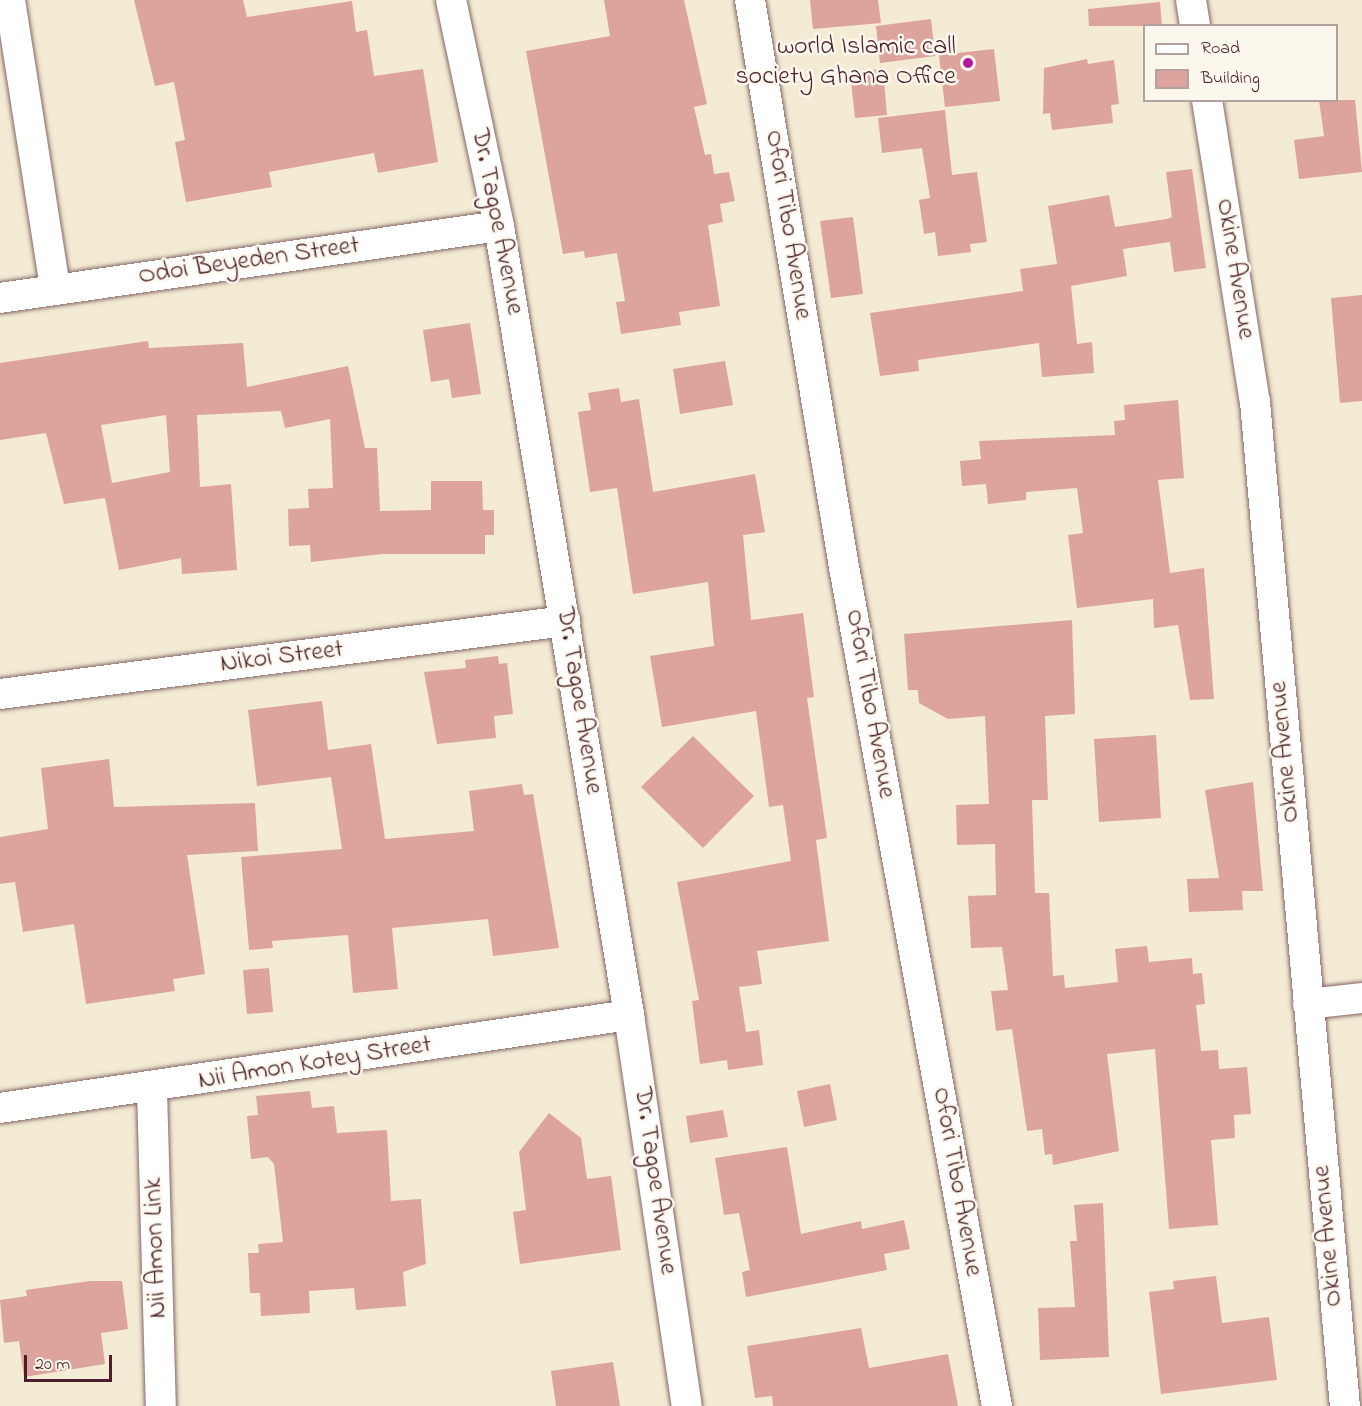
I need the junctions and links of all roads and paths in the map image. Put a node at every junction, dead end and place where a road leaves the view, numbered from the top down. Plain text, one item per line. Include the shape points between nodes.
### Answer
1 (10, 0) edge
2 (451, 0) edge
3 (750, 0) edge
4 (1191, 0) edge
5 (1195, 24) edge
6 (1207, 102) edge
7 (499, 226) junction
8 (56, 289) junction
9 (0, 298) edge
10 (565, 621) junction
11 (0, 694) edge
12 (1362, 998) edge
13 (1308, 1004) junction
14 (629, 1015) junction
15 (152, 1090) junction
16 (0, 1108) edge
17 (161, 1406) edge
18 (687, 1406) edge
19 (997, 1406) edge
20 (1345, 1406) edge

1 - 8 street
2 - 7 street, Dr. Tagoe Avenue
3 - 19 street, Ofori Tibo Avenue via 844,567
4 - 5 street
6 - 13 street, Okine Avenue via 1255,402
7 - 8 street, Odoi Beyeden Street
7 - 10 street, Dr. Tagoe Avenue
8 - 9 street, Odoi Beyeden Street
10 - 11 street, Nikoi Street
10 - 14 street, Dr. Tagoe Avenue
12 - 13 street
13 - 20 street, Okine Avenue
14 - 15 street, Nii Amon Kotey Street
14 - 18 street, Dr. Tagoe Avenue
15 - 16 street, Nii Amon Kotey Street
15 - 17 street, Nii Amon Link

